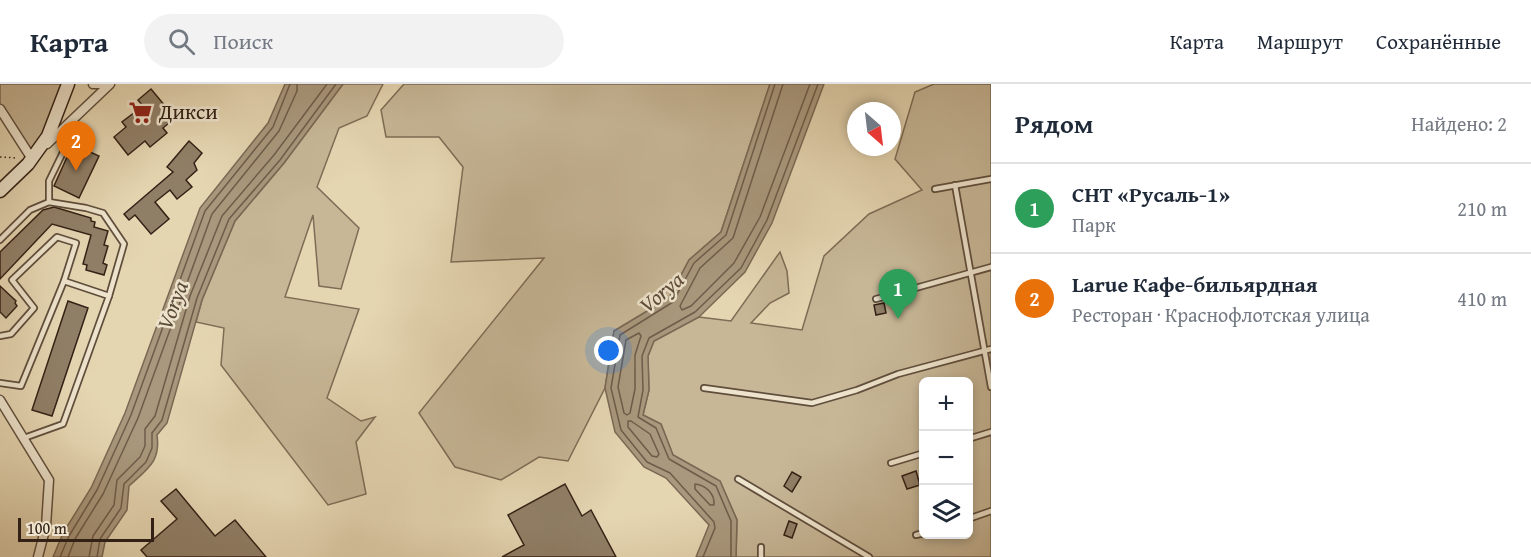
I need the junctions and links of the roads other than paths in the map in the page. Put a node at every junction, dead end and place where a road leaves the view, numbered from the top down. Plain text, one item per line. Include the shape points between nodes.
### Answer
1 (68, 84) edge
2 (93, 84) edge
3 (108, 84) edge
4 (0, 109) edge
5 (63, 129) junction
6 (32, 159) junction
7 (991, 179) edge
8 (955, 185) junction
9 (935, 189) dead end
10 (0, 191) edge
11 (49, 202) junction
12 (0, 240) edge
13 (991, 267) edge
14 (970, 271) junction
15 (64, 281) junction
16 (109, 296) junction
17 (876, 299) dead end
18 (0, 336) edge
19 (991, 349) edge
20 (985, 351) junction
21 (0, 383) edge
22 (991, 387) edge
23 (704, 388) dead end
24 (0, 400) edge
25 (991, 432) edge
26 (24, 438) junction
27 (973, 438) edge
28 (919, 455) edge
29 (891, 463) dead end
30 (738, 479) dead end
31 (991, 511) edge
32 (973, 518) edge
33 (919, 535) edge
34 (916, 536) dead end
35 (761, 547) dead end
36 (38, 557) edge
37 (761, 557) edge
38 (869, 557) edge

1 - 6 main road via 48,136
2 - 3 street
3 - 5 street
4 - 6 street
5 - 6 street
5 - 11 lane via 68,142 49,181
6 - 10 main road
7 - 8 lane
8 - 9 lane
8 - 14 lane
11 - 12 lane via 30,210
11 - 16 lane via 103,213 124,244
13 - 14 lane
14 - 17 lane
14 - 20 lane
15 - 16 lane
15 - 18 lane via 76,243 57,237 12,280 34,308 11,334
15 - 21 lane via 21,386
16 - 26 lane via 63,424
19 - 20 lane
20 - 22 lane
20 - 23 lane via 898,374 812,403
24 - 26 street
25 - 27 lane
26 - 36 street via 49,480 46,526
28 - 29 lane
30 - 38 lane
31 - 32 lane
33 - 34 lane
35 - 37 lane

